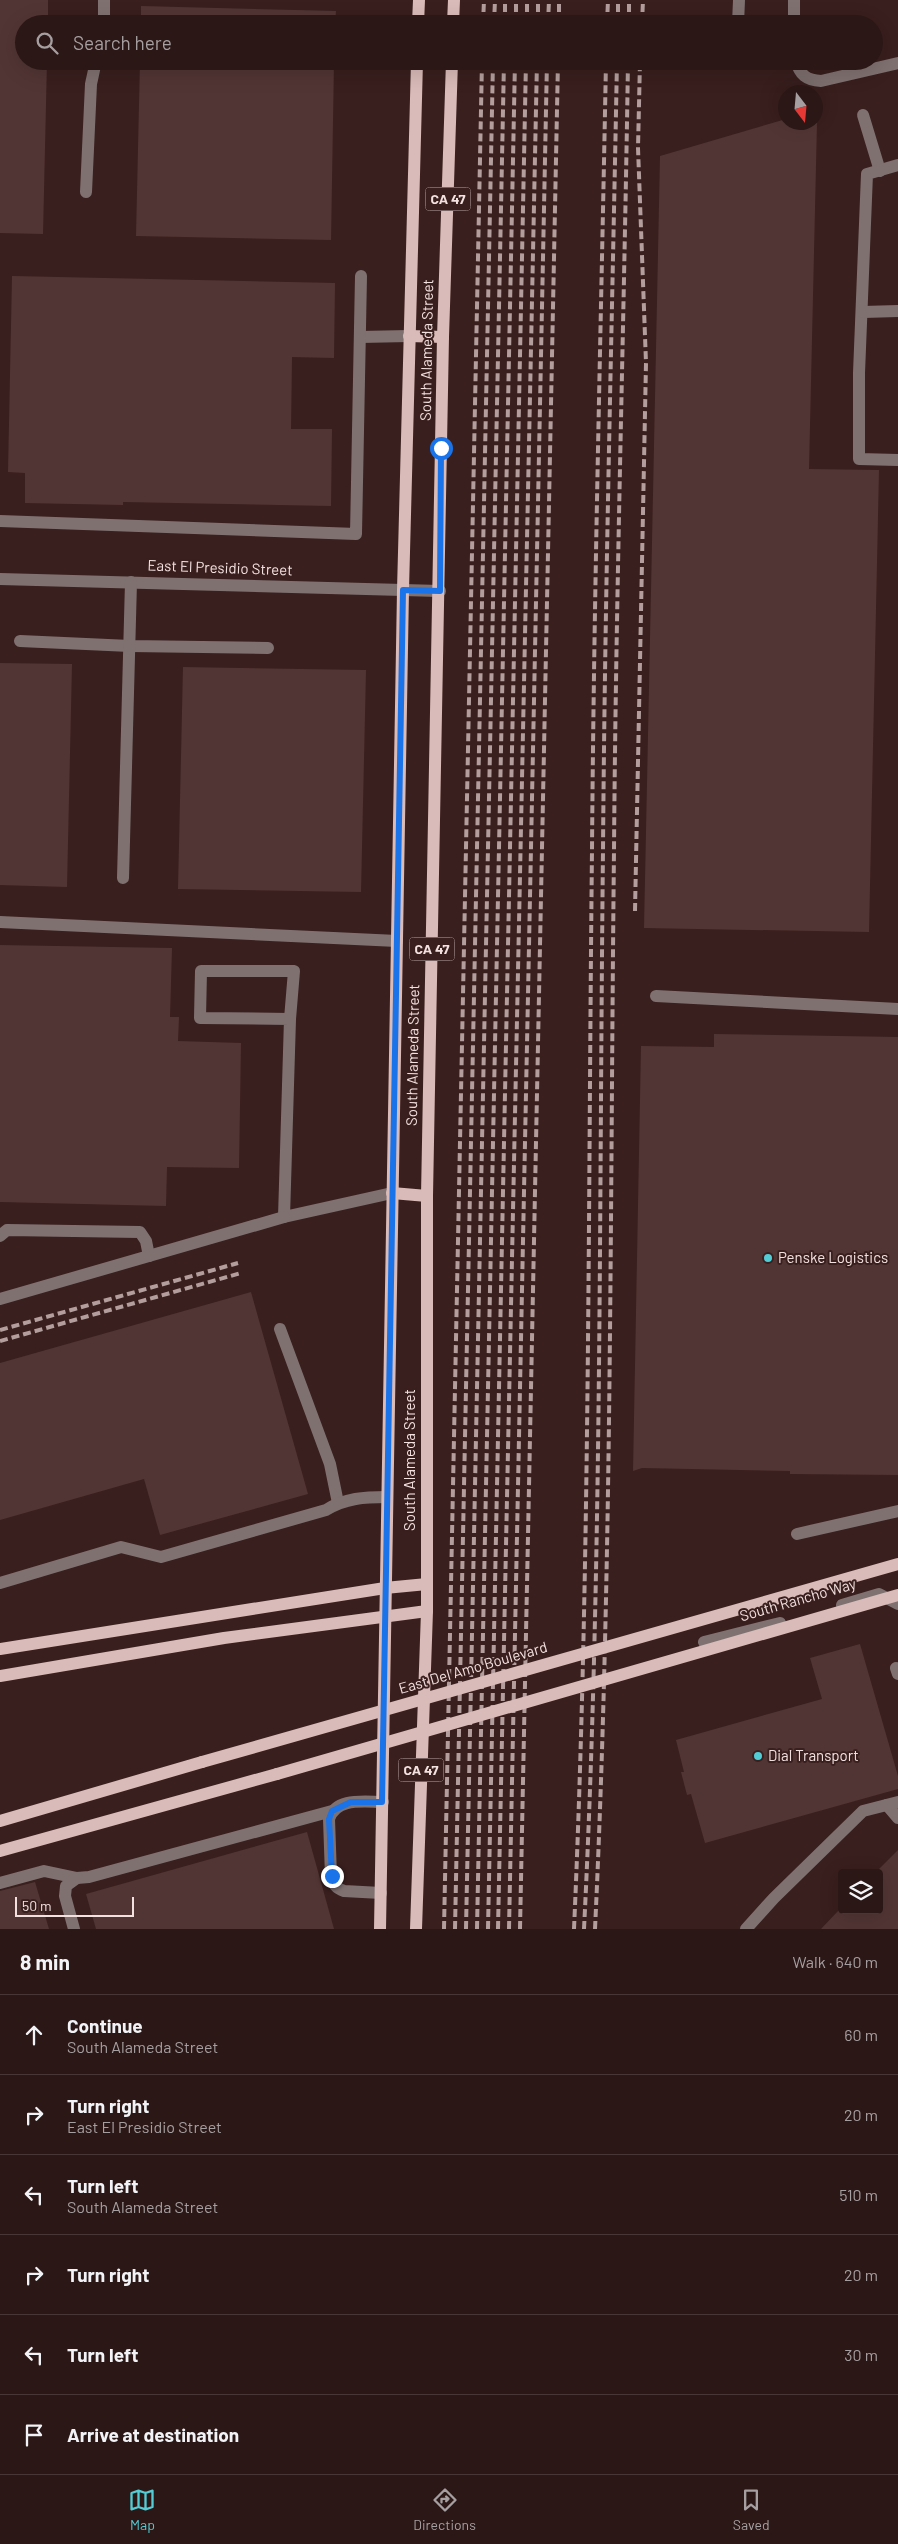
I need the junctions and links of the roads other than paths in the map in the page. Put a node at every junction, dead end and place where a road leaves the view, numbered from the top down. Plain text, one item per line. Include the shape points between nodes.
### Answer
1 (104, 0) edge
2 (419, 0) edge
3 (454, 0) edge
4 (739, 0) edge
5 (794, 0) edge
6 (104, 15) edge
7 (418, 15) edge
8 (453, 15) edge
9 (738, 15) edge
10 (794, 15) edge
11 (898, 63) edge
12 (883, 66) edge
13 (94, 70) edge
14 (417, 70) edge
15 (452, 70) edge
16 (801, 70) edge
17 (866, 70) edge
18 (863, 115) dead end
19 (898, 166) edge
20 (880, 170) junction
21 (86, 192) dead end
22 (361, 276) dead end
23 (898, 311) edge
24 (863, 312) junction
25 (409, 336) junction
26 (443, 336) junction
27 (360, 337) junction
28 (898, 460) edge
29 (0, 520) edge
30 (0, 579) edge
31 (131, 582) junction
32 (403, 590) junction
33 (440, 591) junction
34 (20, 641) dead end
35 (130, 646) junction
36 (268, 648) dead end
37 (123, 878) dead end
38 (0, 922) edge
39 (396, 941) junction
40 (656, 996) dead end
41 (898, 1009) edge
42 (290, 1019) junction
43 (392, 1193) junction
44 (427, 1196) junction
45 (284, 1217) junction
46 (0, 1236) edge
47 (149, 1256) junction
48 (0, 1299) edge
49 (280, 1329) dead end
50 (387, 1497) junction
51 (338, 1502) junction
52 (898, 1511) edge
53 (797, 1534) dead end
54 (898, 1564) edge
55 (0, 1583) edge
56 (427, 1584) junction
57 (386, 1588) junction
58 (898, 1595) edge
59 (898, 1604) edge
60 (427, 1611) junction
61 (384, 1615) junction
62 (704, 1642) dead end
63 (0, 1649) edge
64 (0, 1676) edge
65 (382, 1802) junction
66 (892, 1803) edge
67 (332, 1811) junction
68 (898, 1818) edge
69 (0, 1821) edge
70 (0, 1851) edge
71 (77, 1878) junction
72 (0, 1883) edge
73 (381, 1893) junction
74 (74, 1929) edge
75 (380, 1929) edge
76 (416, 1929) edge
77 (746, 1929) edge

1 - 6 street
2 - 7 main road
3 - 8 main road
4 - 9 street
5 - 10 street
11 - 12 street
13 - 21 street
14 - 25 main road, South Alameda Street / CA 47
15 - 26 main road, South Alameda Street / CA 47
16 - 17 street via 809,80 821,80
18 - 20 street
19 - 20 street
20 - 24 street via 867,174
22 - 27 street
23 - 24 street
24 - 28 street via 858,373 859,459
25 - 26 main road
25 - 27 street
25 - 32 main road, South Alameda Street / CA 47
26 - 33 main road, South Alameda Street / CA 47
27 - 29 street via 356,534
30 - 31 street, East El Presidio Street
31 - 32 street, East El Presidio Street
31 - 35 street
32 - 33 street, East El Presidio Street
32 - 39 main road, South Alameda Street / CA 47
33 - 44 main road, South Alameda Street / CA 47
34 - 35 street
35 - 36 street
35 - 37 street
38 - 39 street
39 - 43 main road, South Alameda Street / CA 47
40 - 41 street
42 - 42 street via 200,1018 201,971 294,971
42 - 45 street
43 - 44 main road
43 - 45 street
43 - 50 main road, South Alameda Street / CA 47
44 - 56 main road, South Alameda Street / CA 47
45 - 47 street
46 - 47 street via 7,1230 140,1232 146,1240
47 - 48 street
49 - 51 street via 330,1464
50 - 51 street
50 - 57 main road, South Alameda Street / CA 47
51 - 55 street via 326,1510 161,1557 121,1548
52 - 53 street
54 - 69 main road, East Del Amo Boulevard, bridge
56 - 57 main road
56 - 60 main road, South Alameda Street / CA 47
57 - 61 main road, South Alameda Street / CA 47
57 - 63 main road
58 - 70 main road, bridge
59 - 62 street, South Rancho Way via 879,1594
60 - 61 main road
60 - 76 main road, South Alameda Street / CA 47
61 - 64 main road
61 - 65 main road, South Alameda Street / CA 47
65 - 67 street via 351,1802
65 - 73 main road, South Alameda Street / CA 47
66 - 68 street
66 - 77 street via 863,1811
67 - 71 street
67 - 73 street via 329,1819 334,1884 344,1891
71 - 72 street via 44,1871
71 - 74 street via 66,1886 65,1896
73 - 75 main road, South Alameda Street / CA 47

